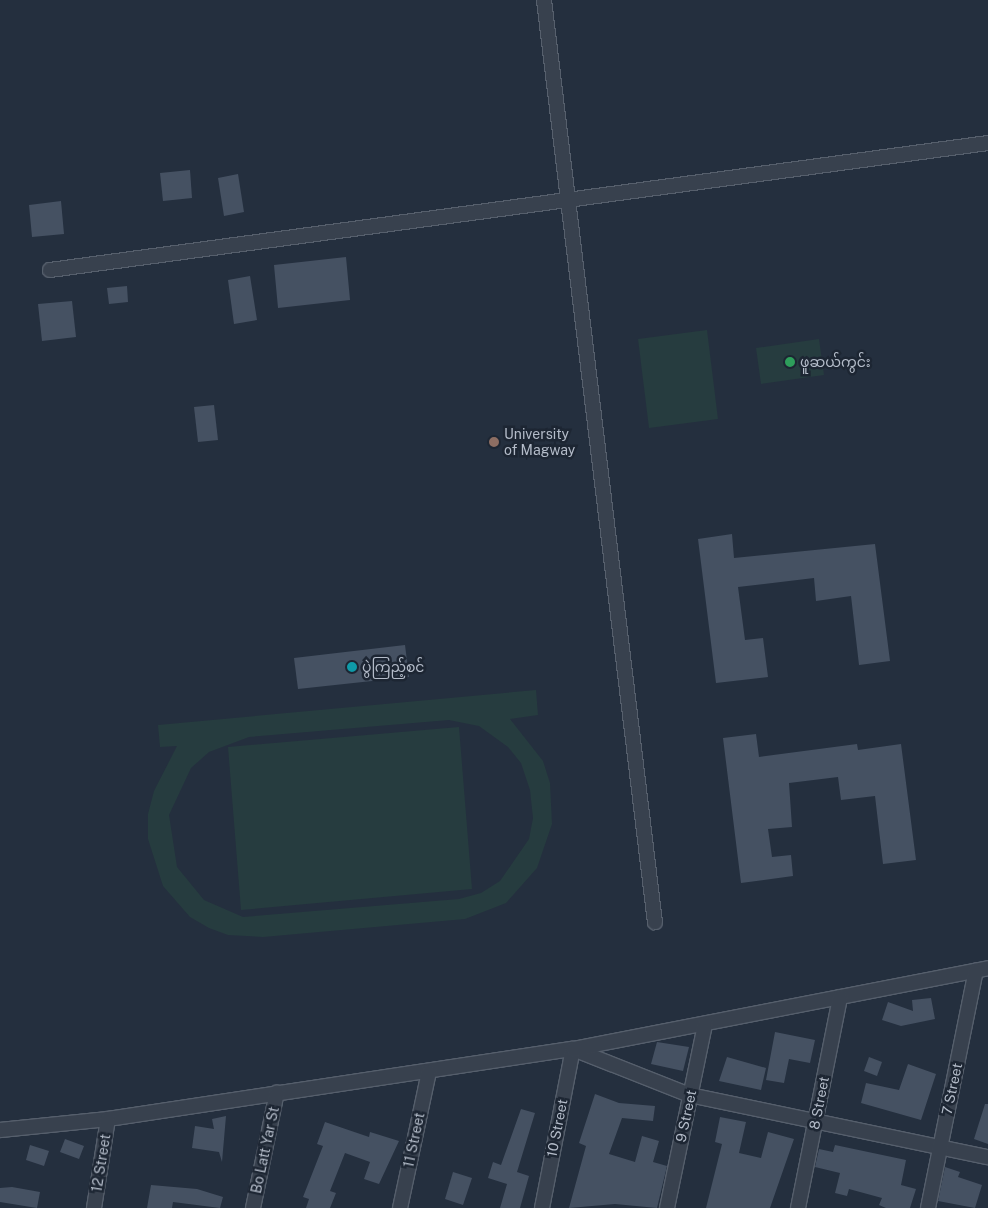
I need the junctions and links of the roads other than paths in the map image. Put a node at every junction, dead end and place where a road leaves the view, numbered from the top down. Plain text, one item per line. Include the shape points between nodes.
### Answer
1 (544, 0) edge
2 (988, 143) edge
3 (569, 201) junction
4 (50, 270) dead end
5 (656, 922) dead end
6 (982, 969) edge
7 (840, 997) junction
8 (705, 1024) junction
9 (573, 1049) junction
10 (428, 1072) junction
11 (277, 1092) junction
12 (690, 1095) junction
13 (108, 1119) junction
14 (815, 1121) junction
15 (0, 1130) edge
16 (940, 1147) junction
17 (988, 1157) edge
18 (94, 1208) edge
19 (253, 1208) edge
20 (400, 1208) edge
21 (542, 1208) edge
22 (667, 1208) edge
23 (798, 1208) edge
24 (928, 1208) edge

1 - 3 street
2 - 3 street
3 - 4 street
3 - 5 street
6 - 7 street
6 - 16 street, 7 Street
7 - 8 street
7 - 14 street, 8 Street
8 - 9 street
8 - 12 street, 9 Street
9 - 10 street
9 - 12 street
9 - 21 street, 10 Street
10 - 11 street
10 - 20 street, 11 Street
11 - 13 street
11 - 19 street, Bo Latt Yar St
12 - 14 street
12 - 22 street, 9 Street
13 - 15 street
13 - 18 street, 12 Street
14 - 16 street
14 - 23 street, 8 Street
16 - 17 street
16 - 24 street, 7 Street

